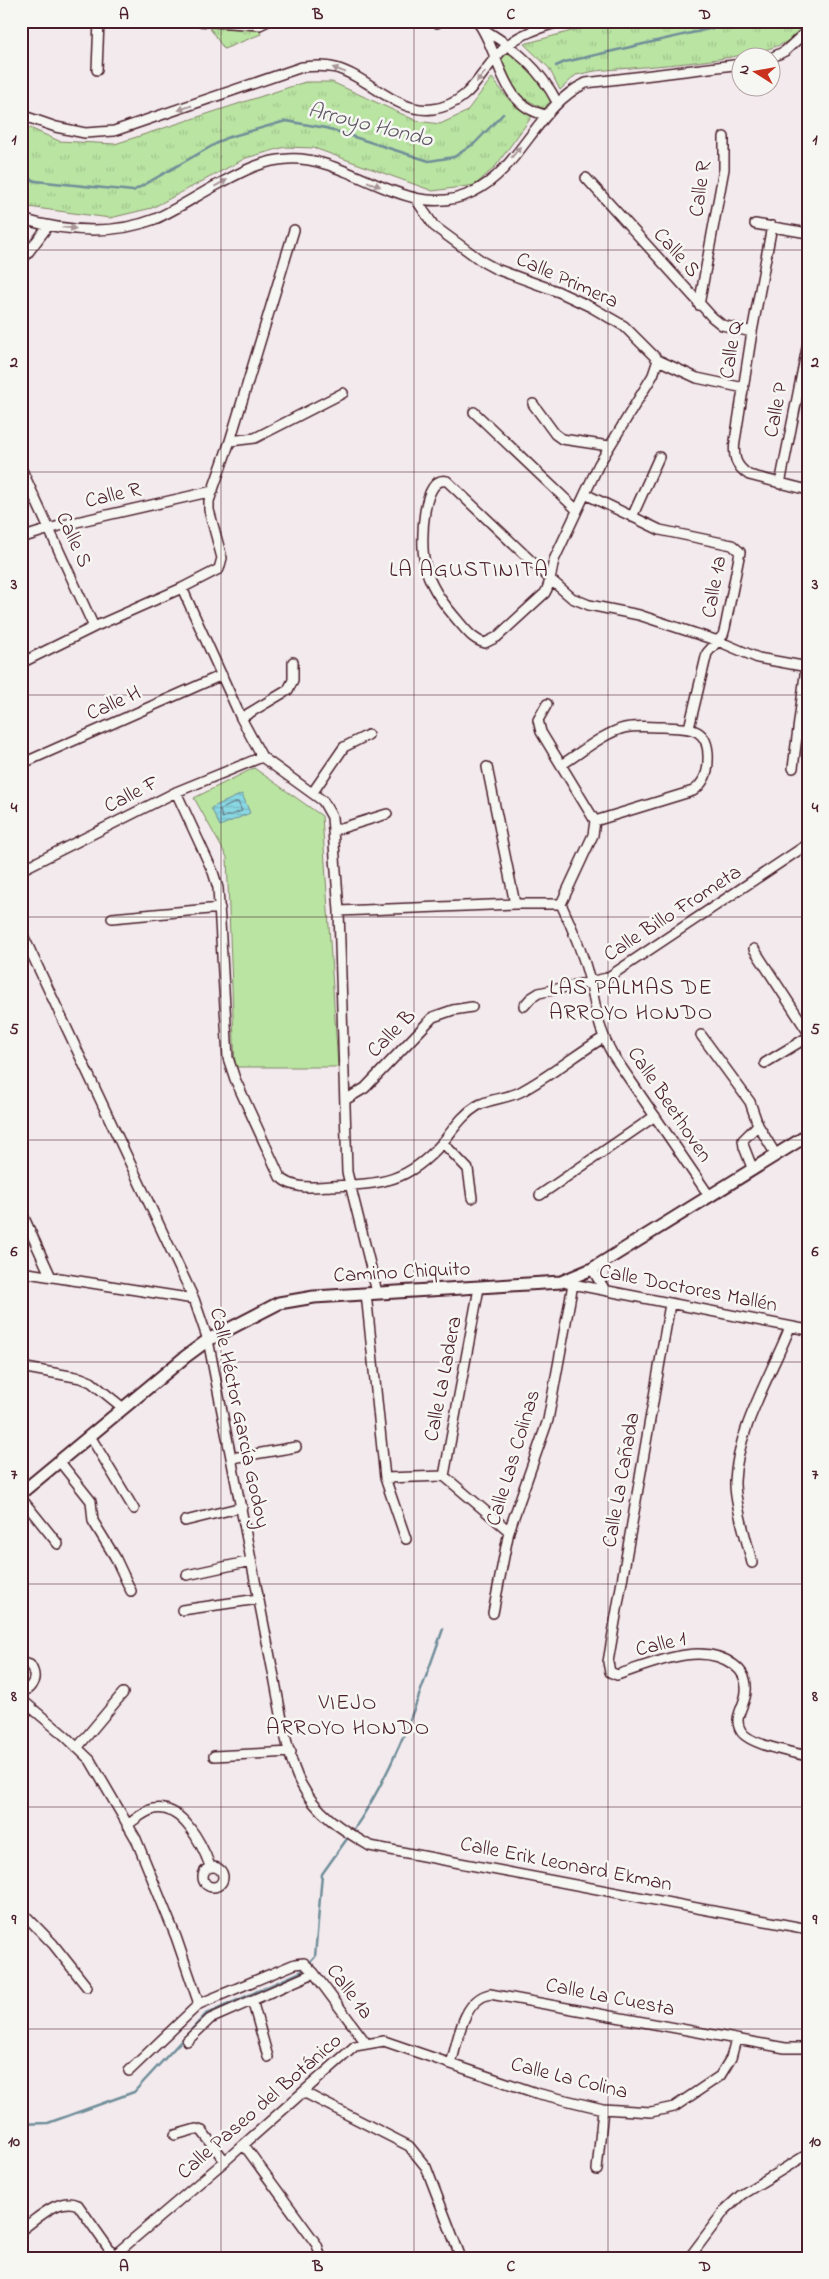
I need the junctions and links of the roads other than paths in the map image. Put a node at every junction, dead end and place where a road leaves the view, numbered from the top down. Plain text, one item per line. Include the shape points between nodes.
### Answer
1 (99, 21) edge
2 (199, 21) edge
3 (268, 21) edge
4 (477, 21) edge
5 (561, 21) edge
6 (483, 29) junction
7 (808, 30) edge
8 (509, 44) junction
9 (782, 52) edge
10 (494, 58) junction
11 (732, 65) edge
12 (97, 70) dead end
13 (557, 102) junction
14 (21, 115) edge
15 (547, 115) junction
16 (724, 136) dead end
17 (586, 178) dead end
18 (414, 198) junction
19 (21, 219) edge
20 (755, 224) dead end
21 (48, 226) junction
22 (772, 226) junction
23 (294, 230) dead end
24 (808, 232) edge
25 (21, 262) edge
26 (699, 305) junction
27 (752, 332) junction
28 (808, 343) edge
29 (658, 360) junction
30 (744, 388) junction
31 (344, 393) dead end
32 (533, 404) dead end
33 (474, 412) dead end
34 (230, 441) junction
35 (610, 446) junction
36 (659, 457) dead end
37 (21, 468) edge
38 (780, 484) junction
39 (808, 490) edge
40 (213, 491) junction
41 (585, 494) junction
42 (577, 510) junction
43 (632, 517) junction
44 (48, 529) junction
45 (21, 538) edge
46 (550, 579) junction
47 (182, 588) junction
48 (94, 627) junction
49 (718, 641) junction
50 (293, 662) dead end
51 (21, 664) edge
52 (807, 667) edge
53 (222, 675) junction
54 (547, 704) dead end
55 (241, 718) junction
56 (689, 728) junction
57 (368, 735) dead end
58 (262, 757) junction
59 (21, 764) edge
60 (561, 765) junction
61 (486, 767) dead end
62 (793, 768) dead end
63 (176, 792) junction
64 (313, 792) junction
65 (387, 814) dead end
66 (595, 821) junction
67 (335, 830) junction
68 (808, 844) edge
69 (21, 870) edge
70 (514, 904) junction
71 (561, 904) junction
72 (220, 908) junction
73 (339, 911) junction
74 (112, 918) dead end
75 (21, 931) edge
76 (754, 949) dead end
77 (590, 982) junction
78 (524, 1006) dead end
79 (472, 1007) dead end
80 (808, 1032) edge
81 (701, 1035) dead end
82 (808, 1037) edge
83 (603, 1038) junction
84 (764, 1063) dead end
85 (346, 1100) junction
86 (655, 1116) junction
87 (758, 1125) junction
88 (808, 1135) edge
89 (442, 1142) junction
90 (776, 1155) junction
91 (753, 1170) junction
92 (349, 1185) junction
93 (540, 1195) dead end
94 (710, 1197) junction
95 (472, 1198) dead end
96 (21, 1211) edge
97 (592, 1269) junction
98 (21, 1272) edge
99 (51, 1277) junction
100 (567, 1283) junction
101 (479, 1288) junction
102 (605, 1290) junction
103 (371, 1293) junction
104 (194, 1299) junction
105 (670, 1304) junction
106 (790, 1326) junction
107 (808, 1330) edge
108 (208, 1340) junction
109 (21, 1367) edge
110 (122, 1407) junction
111 (90, 1436) junction
112 (296, 1447) dead end
113 (232, 1458) junction
114 (60, 1462) junction
115 (444, 1476) junction
116 (384, 1478) junction
117 (21, 1493) edge
118 (21, 1498) edge
119 (242, 1507) junction
120 (134, 1509) dead end
121 (185, 1522) dead end
122 (509, 1531) junction
123 (406, 1539) dead end
124 (58, 1544) dead end
125 (251, 1561) junction
126 (752, 1563) dead end
127 (187, 1575) dead end
128 (131, 1591) dead end
129 (258, 1599) junction
130 (182, 1610) dead end
131 (493, 1613) dead end
132 (21, 1662) edge
133 (608, 1662) joint
134 (123, 1693) dead end
135 (21, 1694) edge
136 (21, 1699) edge
137 (77, 1748) junction
138 (290, 1752) junction
139 (214, 1756) dead end
140 (808, 1756) edge
141 (326, 1817) joint
142 (127, 1825) junction
143 (210, 1866) dead end
144 (21, 1910) edge
145 (808, 1929) edge
146 (314, 1973) junction
147 (87, 1987) dead end
148 (252, 2000) junction
149 (199, 2004) junction
150 (736, 2039) junction
151 (187, 2041) dead end
152 (366, 2043) junction
153 (807, 2047) edge
154 (268, 2057) dead end
155 (451, 2064) junction
156 (129, 2071) dead end
157 (303, 2092) junction
158 (603, 2110) junction
159 (175, 2135) dead end
160 (244, 2145) junction
161 (808, 2154) edge
162 (226, 2161) junction
163 (597, 2170) dead end
164 (21, 2230) edge
165 (112, 2257) edge
166 (321, 2258) edge
167 (461, 2258) edge
168 (689, 2258) edge

1 - 12 street
2 - 3 street via 260,25
4 - 6 street
5 - 8 street via 522,35
6 - 8 street
6 - 10 street
7 - 9 street
8 - 10 street
8 - 13 street via 535,68
10 -> 14 street via 460,100 432,109 406,106 338,68 322,65 302,67 114,131 85,133
10 - 15 street via 517,100
11 - 13 street via 586,83
13 - 15 street
18 -> 15 street via 454,199 494,179
16 - 26 street, Calle R via 724,169
17 - 26 street, Calle S
21 -> 18 street via 86,230 122,228 155,219 249,168 289,159 313,160
18 - 29 street, Calle Primera via 434,226 475,257 496,269 558,292 624,326
19 - 21 street
20 - 22 street
21 - 25 street
22 - 24 street
22 - 27 street, Calle Q
23 - 34 street
26 - 27 street, Calle S via 722,325
27 - 30 street, Calle Q
28 - 38 street, Calle P
29 - 30 street, Calle Primera via 697,378
29 - 35 street via 653,375
30 - 38 street, Calle Q via 734,458 749,475
31 - 34 street via 255,438
32 - 35 street via 562,439
33 - 42 street
34 - 40 street
35 - 41 street
36 - 43 street
37 - 44 street, Calle S
38 - 39 street
40 - 44 street, Calle R
40 - 47 street via 209,510 222,558 219,569
41 - 42 street
41 - 43 street, Calle 1a
42 - 46 street via 554,560
43 - 49 street, Calle 1a via 672,534 738,548 741,556 726,628
44 - 45 street, Calle R
44 - 48 street, Calle S
46 - 46 street via 545,592 496,637 485,643 472,637 441,600 424,560 422,540 429,494 436,482 447,481
46 - 49 street via 572,598 589,605 639,615
47 - 48 street
47 - 53 street
48 - 51 street
49 - 52 street via 758,658
49 - 56 street, Calle 1a via 706,653
50 - 55 street via 293,680 288,690
52 - 62 street
53 - 55 street
53 - 59 street, Calle H
54 - 60 street via 540,716 539,728
55 - 58 street
56 - 60 street via 637,726 622,729
56 - 66 street via 699,733 708,747 708,766 698,788
57 - 64 street via 344,747
58 - 63 street, Calle F
58 - 64 street
60 - 66 street
61 - 70 street
63 - 69 street, Calle F
63 - 72 street via 213,872
64 - 67 street via 323,801
65 - 67 street
66 - 71 street via 593,835
67 - 73 street
68 - 77 street, Calle Billo Frometa via 634,961 607,978
70 - 71 street
70 - 73 street
71 - 77 street, Calle Beethoven via 577,939
72 - 74 street
72 - 92 street via 228,1058 280,1177 292,1185 304,1187
73 - 85 street
75 - 104 street, Calle Héctor García Godoy
76 - 80 street
77 - 78 street, Calle Billo Frometa via 539,993
77 - 83 street, Calle Beethoven
79 - 85 street, Calle B via 433,1018 364,1088
81 - 87 street via 750,1102
82 - 84 street
83 - 86 street, Calle Beethoven
83 - 89 street via 522,1091 470,1110
85 - 92 street
86 - 93 street
86 - 94 street, Calle Beethoven
87 - 90 street
87 - 91 street via 743,1140
88 - 90 main road, Camino Chiquito
89 - 92 street via 418,1167 396,1179
89 - 95 street via 468,1169
90 - 91 main road, Camino Chiquito
91 - 94 main road, Camino Chiquito
92 - 103 street
94 - 97 main road, Camino Chiquito
96 - 99 street
97 - 100 main road, Camino Chiquito
97 - 102 street
98 - 99 street
99 - 104 street
100 - 101 main road, Camino Chiquito
100 - 102 street, Calle Doctores Mallén
100 - 122 street, Calle Las Colinas via 548,1420
101 - 103 main road, Camino Chiquito
101 - 115 street, Calle La Ladera
102 - 105 street, Calle Doctores Mallén
103 - 108 main road, Camino Chiquito via 279,1303
103 - 116 street
104 - 108 street, Calle Héctor García Godoy
105 - 106 street, Calle Doctores Mallén
105 - 133 street, Calle La Cañada
106 - 107 street, Calle Doctores Mallén
106 - 126 street via 759,1396 734,1482
108 - 110 main road, Camino Chiquito
108 - 113 street, Calle Héctor García Godoy
109 - 110 street via 81,1378 91,1382
110 - 111 main road, Camino Chiquito
111 - 114 main road, Camino Chiquito
111 - 120 street
112 - 113 street
113 - 119 street, Calle Héctor García Godoy
114 - 117 main road, Camino Chiquito
114 - 128 street via 91,1501 93,1521
115 - 116 street
115 - 122 street
116 - 123 street
118 - 124 street
119 - 121 street
119 - 125 street, Calle Héctor García Godoy
122 - 131 street, Calle Las Colinas
125 - 127 street
125 - 129 street, Calle Héctor García Godoy
129 - 130 street
129 - 138 street, Calle Héctor García Godoy
132 - 135 street via 30,1665 35,1676 34,1683
133 - 140 street, Calle 1 via 610,1672 617,1674 667,1658 701,1654 727,1660 745,1678 746,1692 738,1720 741,1732 751,1741
134 - 137 street
136 - 137 street
137 - 142 street via 90,1760
138 - 139 street
138 - 141 street, Calle Héctor García Godoy via 300,1782 310,1800
141 - 145 street, Calle Erik Leonard Ekman via 370,1846
142 - 143 street via 151,1810 177,1814 196,1837
142 - 149 street via 146,1862
144 - 147 street
146 - 148 street
146 - 149 street, Calle 1a via 304,1963 294,1964
146 - 152 street, Calle 1a
148 - 151 street via 210,2019
148 - 154 street
149 - 156 street
150 - 153 street, Calle La Cuesta via 786,2048
150 - 155 street, Calle La Cuesta via 490,1994 478,1999 466,2015
150 - 158 street, Calle La Colina via 731,2058 720,2076 674,2107 651,2112
152 - 155 street, Calle Paseo del Botánico via 384,2041
152 - 157 street, Calle Paseo del Botánico via 355,2046
155 - 158 street, Calle La Colina via 536,2093
157 - 160 street, Calle Paseo del Botánico
157 - 167 street via 409,2146 426,2167
158 - 163 street
159 - 162 street via 196,2129 202,2131
160 - 162 street, Calle Paseo del Botánico
160 - 166 street via 316,2245
161 - 168 street via 741,2195 725,2210
162 - 165 street, Calle Paseo del Botánico
164 - 165 street via 62,2203 71,2202 78,2205

